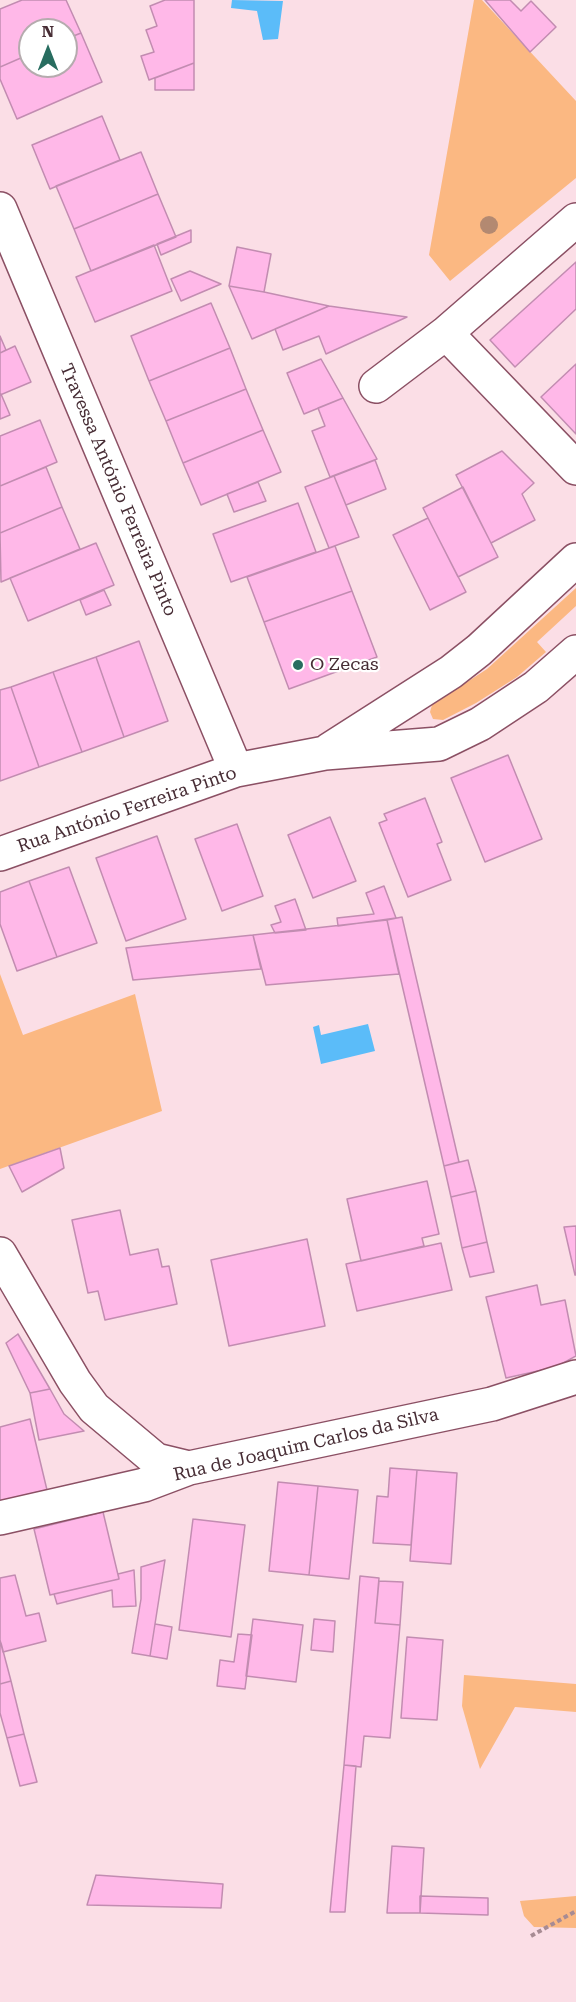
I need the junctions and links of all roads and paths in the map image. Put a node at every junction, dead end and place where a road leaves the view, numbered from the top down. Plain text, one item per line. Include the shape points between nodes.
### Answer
1 (0, 209) edge
2 (576, 220) edge
3 (446, 333) junction
4 (376, 386) dead end
5 (576, 468) edge
6 (576, 560) edge
7 (576, 652) edge
8 (325, 753) junction
9 (236, 770) junction
10 (0, 854) edge
11 (0, 1254) edge
12 (576, 1377) edge
13 (189, 1468) junction
14 (0, 1518) edge
15 (576, 1911) edge
16 (531, 1936) dead end

1 - 9 street, Travessa António Ferreira Pinto
2 - 3 street
3 - 4 street
3 - 5 street
6 - 8 street, Rua António Ferreira Pinto via 451,672
7 - 8 street, Rua António Ferreira Pinto via 536,687 480,724 439,744
8 - 9 street, Rua António Ferreira Pinto
9 - 10 street, Rua António Ferreira Pinto
11 - 13 street via 94,1408 156,1460
12 - 13 street, Rua de Joaquim Carlos da Silva via 492,1404
13 - 14 street, Rua de Joaquim Carlos da Silva via 144,1485
15 - 16 path

